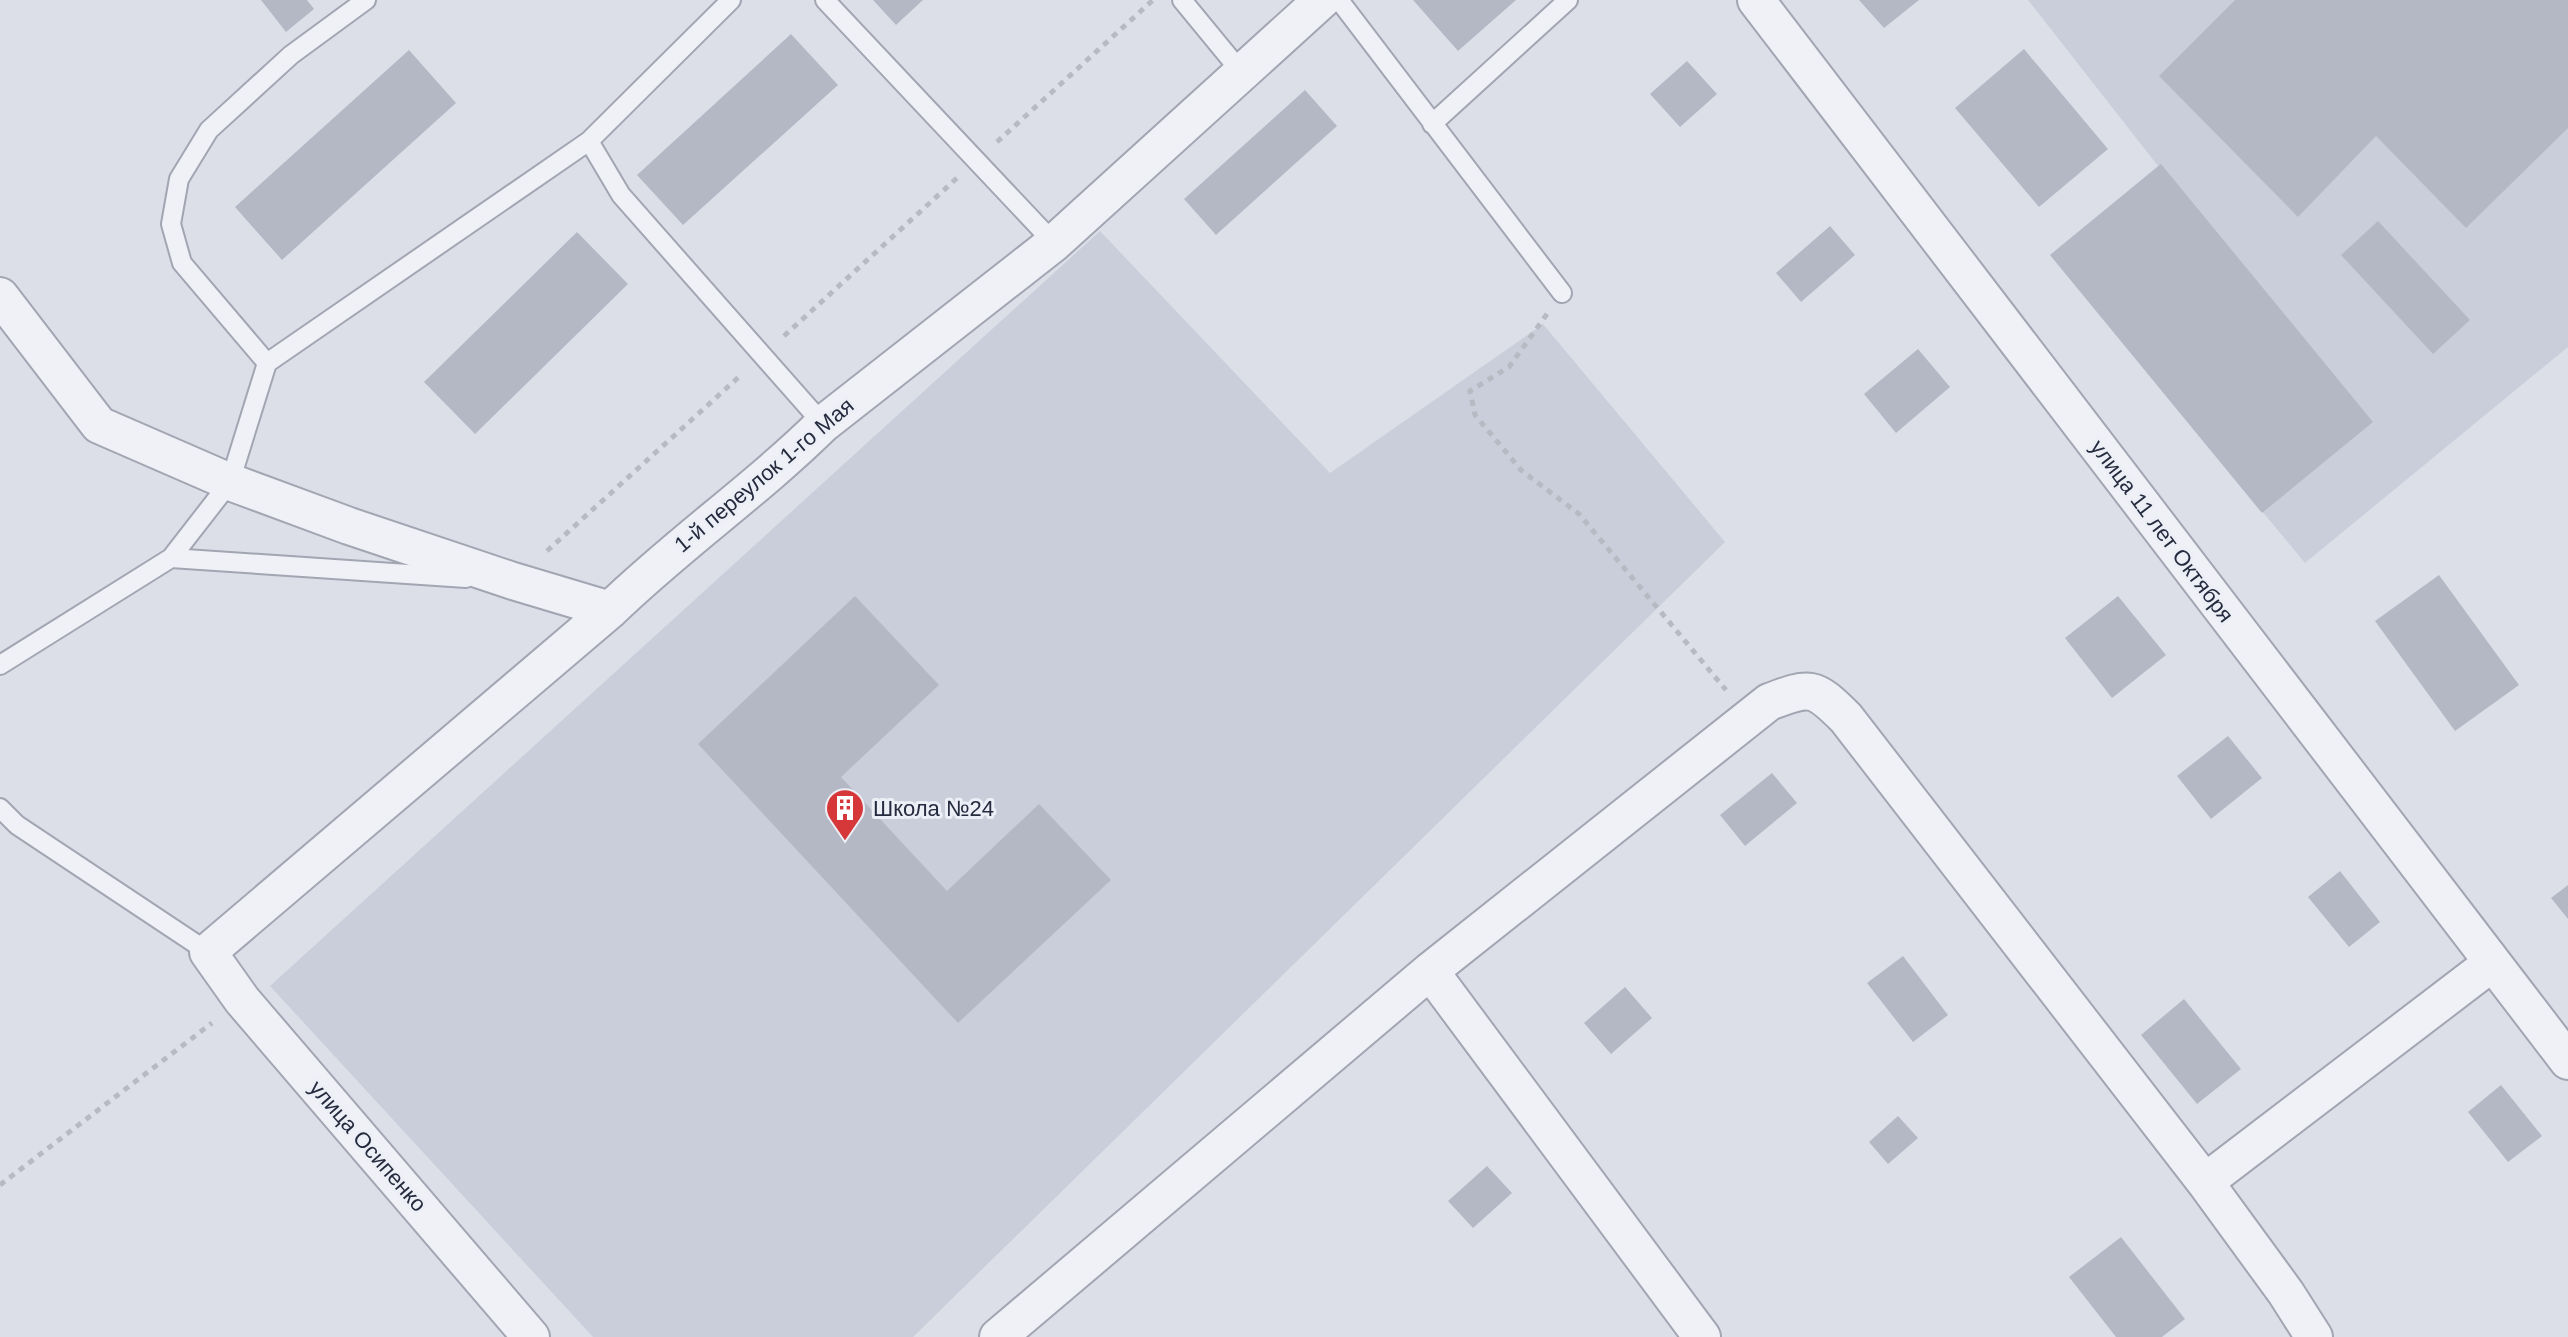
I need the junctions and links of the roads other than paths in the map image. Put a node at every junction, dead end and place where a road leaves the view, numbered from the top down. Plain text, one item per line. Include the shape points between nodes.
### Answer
1 (366, 0) edge
2 (731, 0) edge
3 (825, 0) edge
4 (1182, 0) edge
5 (1322, 0) edge
6 (1339, 0) edge
7 (1568, 0) edge
8 (1756, 0) edge
9 (1242, 73) junction
10 (1432, 124) junction
11 (589, 141) junction
12 (1054, 243) junction
13 (1562, 293) road end
14 (0, 296) edge
15 (267, 363) junction
16 (823, 424) junction
17 (230, 482) junction
18 (171, 558) junction
19 (513, 581) junction
20 (610, 610) junction
21 (0, 665) edge
22 (0, 808) edge
23 (208, 952) junction
24 (2492, 963) junction
25 (1430, 971) junction
26 (2568, 1061) edge
27 (2205, 1182) junction
28 (531, 1337) edge
29 (998, 1337) edge
30 (1702, 1337) edge
31 (2314, 1337) edge

1 - 15 lane via 291,55 209,130 179,179 171,224 182,263
2 - 11 lane
3 - 12 lane
4 - 9 lane
5 - 9 street, 1-й переулок 1-го Мая
6 - 10 lane
7 - 10 lane
8 - 24 street, улица 11 лет Октября
9 - 12 street, 1-й переулок 1-го Мая
10 - 13 lane
11 - 15 lane
11 - 16 lane via 621,195
12 - 16 street, 1-й переулок 1-го Мая
14 - 17 street via 99,425
15 - 17 lane
16 - 20 street, 1-й переулок 1-го Мая
17 - 18 lane
17 - 19 street
18 - 19 lane
18 - 21 lane
19 - 20 street
20 - 23 street, 1-й переулок 1-го Мая
22 - 23 lane via 17,825
23 - 28 street, улица Осипенко via 242,1000
24 - 26 street, улица 11 лет Октября
24 - 27 street
25 - 27 street via 1769,702 1800,690 1823,695
25 - 29 street
25 - 30 street
27 - 31 street

